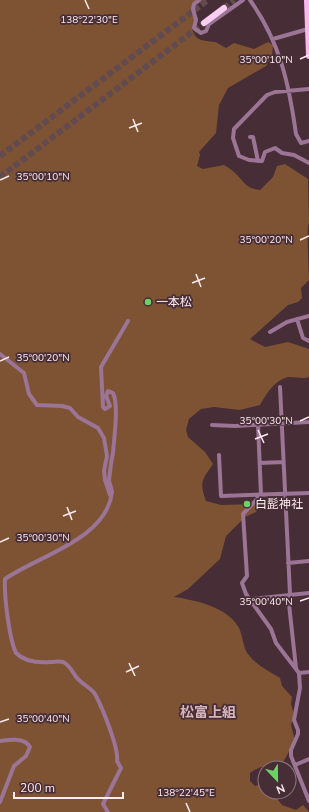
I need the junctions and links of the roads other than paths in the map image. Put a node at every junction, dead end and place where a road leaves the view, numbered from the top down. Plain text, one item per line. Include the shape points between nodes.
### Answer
1 (199, 0) edge
2 (243, 0) edge
3 (250, 0) edge
4 (307, 0) edge
5 (224, 8) tunnel mouth
6 (204, 23) tunnel mouth
7 (308, 29) junction
8 (273, 39) junction
9 (309, 56) edge
10 (309, 89) edge
11 (290, 90) junction
12 (250, 137) dead end
13 (309, 141) edge
14 (258, 161) junction
15 (309, 163) edge
16 (309, 316) edge
17 (297, 319) junction
18 (128, 321) dead end
19 (270, 332) dead end
20 (309, 341) edge
21 (0, 354) edge
22 (280, 387) dead end
23 (309, 422) edge
24 (282, 423) junction
25 (258, 424) junction
26 (212, 425) dead end
27 (219, 455) dead end
28 (283, 462) junction
29 (260, 463) junction
30 (309, 493) edge
31 (285, 494) junction
32 (110, 495) junction
33 (261, 496) junction
34 (309, 561) edge
35 (288, 563) junction
36 (309, 593) edge
37 (289, 595) junction
38 (251, 599) junction
39 (296, 669) junction
40 (309, 672) edge
41 (299, 673) junction
42 (0, 741) edge
43 (309, 759) edge
44 (294, 760) edge
45 (297, 764) edge
46 (297, 770) edge
47 (309, 801) edge
48 (0, 802) edge
49 (108, 812) edge

1 - 2 street via 194,4 194,28 201,33 206,31 209,24
3 - 8 street
4 - 7 main road
5 - 6 highway
7 - 8 street
7 - 9 main road
8 - 11 street
10 - 11 street
11 - 13 street via 296,134 301,143
11 - 14 street via 267,95 234,129 233,138 239,156
12 - 14 street via 253,137
14 - 15 street via 262,161 265,152 275,148
16 - 17 street
17 - 19 street via 286,322
17 - 20 street via 303,338
18 - 32 street via 101,367 103,407 105,409 110,406 106,396 108,391 116,398
21 - 32 street via 24,373 29,394 37,405 70,408 78,417 93,424 102,433 107,456 105,480
22 - 24 street
23 - 24 street
24 - 25 street
24 - 28 street
25 - 26 street
25 - 29 street
27 - 33 street via 221,496
28 - 29 street
28 - 31 street
29 - 33 street
30 - 31 street
31 - 33 street
31 - 35 street
32 - 49 street via 107,508 92,528 53,554 21,568 5,579 4,589 16,653 27,660 44,663 61,661 69,665 78,679 94,694 109,725 121,768 103,804
33 - 38 street via 243,514 246,576 242,583
34 - 35 street
35 - 37 street
36 - 37 street
37 - 38 street
37 - 39 street
38 - 39 street via 271,629 276,642
39 - 41 street
40 - 41 street
41 - 44 street via 300,688 294,720 298,734 291,750
42 - 48 street via 21,740 30,747 26,756 14,766
43 - 45 street
46 - 47 street

